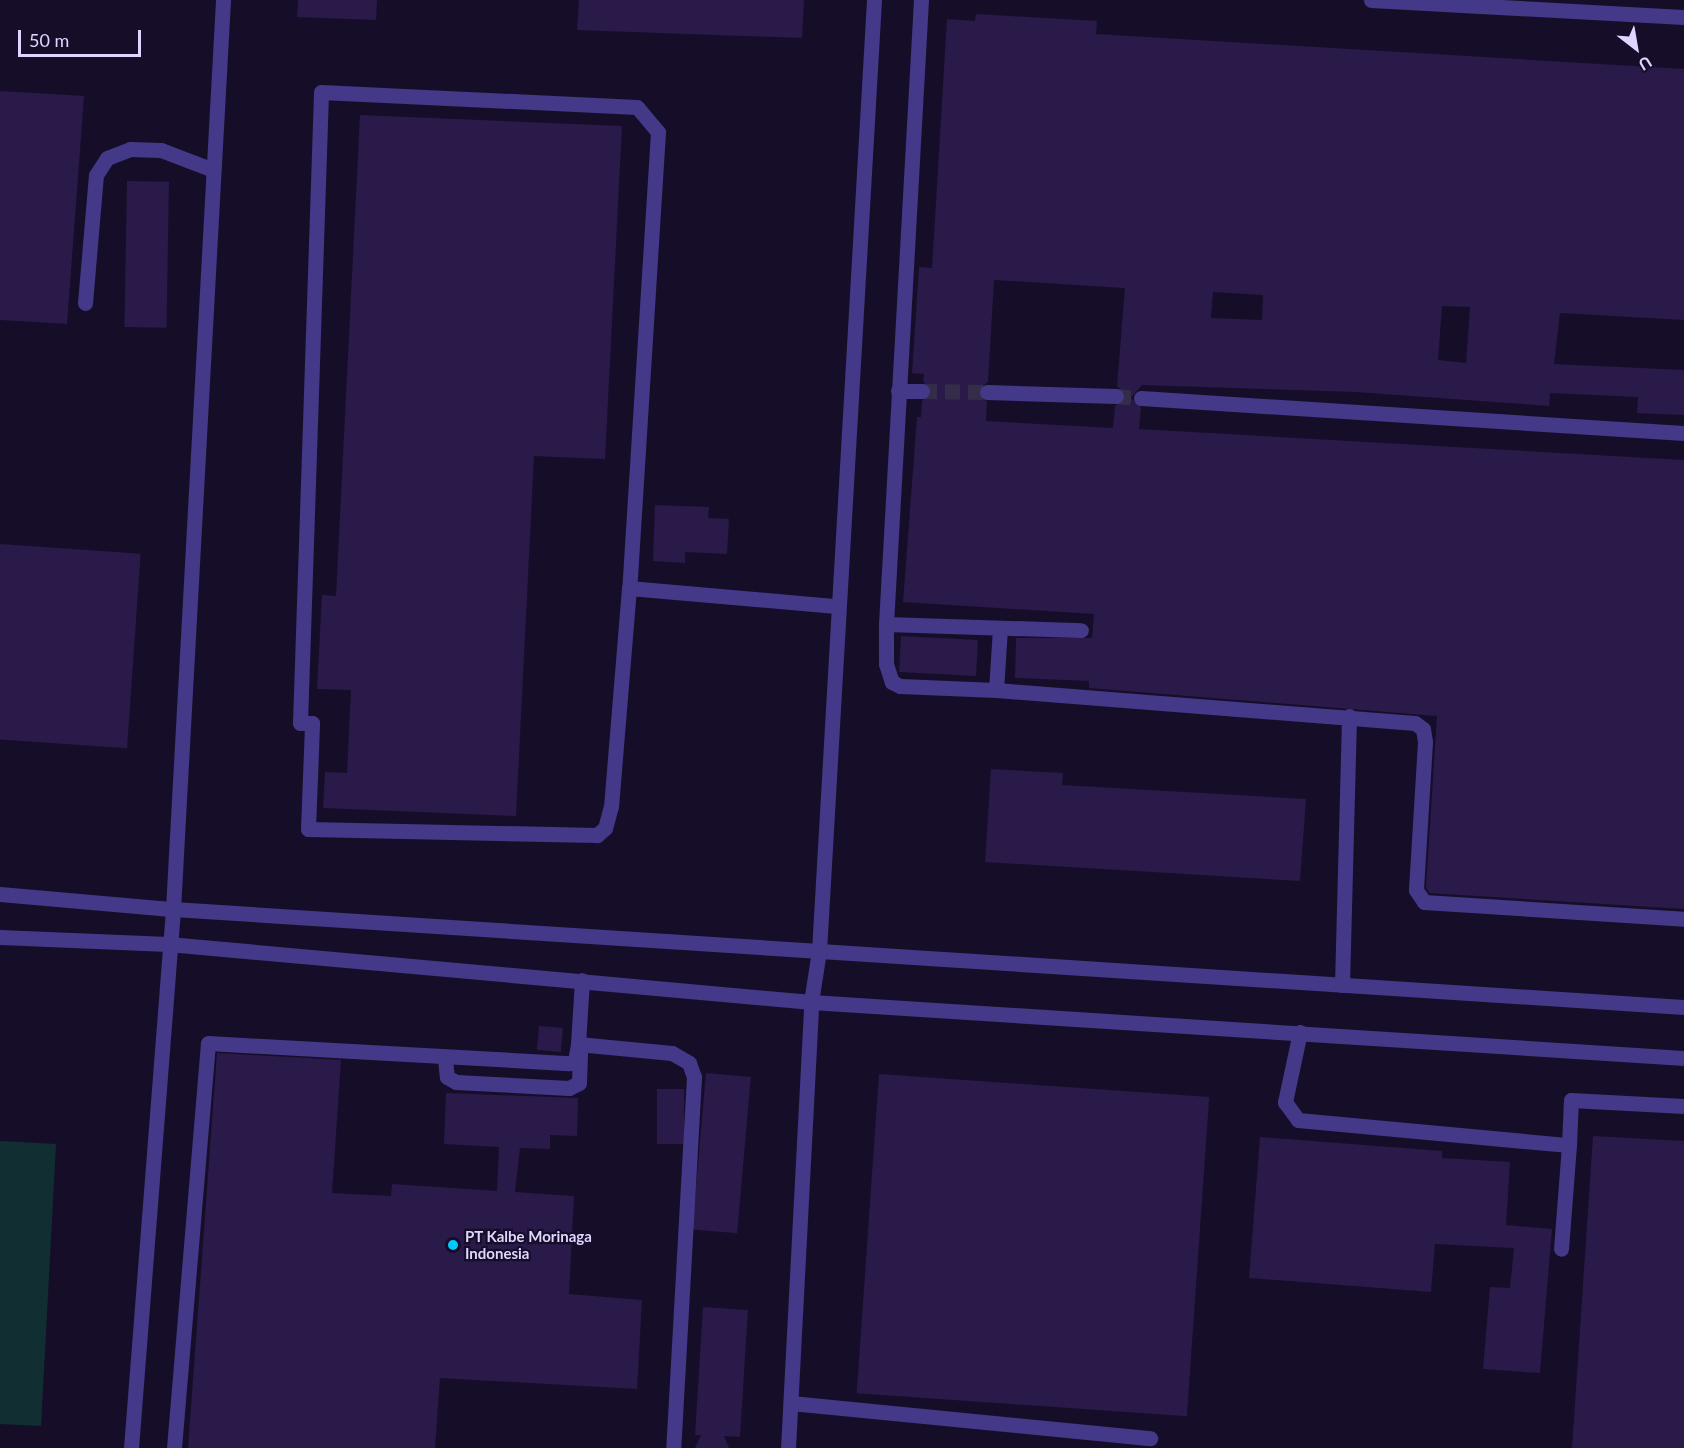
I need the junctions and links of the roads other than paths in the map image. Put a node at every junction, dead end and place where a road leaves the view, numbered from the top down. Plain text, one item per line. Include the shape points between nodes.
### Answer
1 (223, 0) edge
2 (874, 0) edge
3 (921, 0) edge
4 (1371, 0) edge
5 (1684, 17) edge
6 (213, 170) junction
7 (85, 303) dead end
8 (898, 391) junction
9 (922, 391) tunnel mouth
10 (987, 392) tunnel mouth
11 (1116, 396) tunnel mouth
12 (1141, 398) tunnel mouth
13 (1684, 433) edge
14 (629, 588) junction
15 (837, 606) junction
16 (886, 624) junction
17 (1000, 628) junction
18 (1081, 630) dead end
19 (996, 690) junction
20 (1349, 716) junction
21 (0, 894) edge
22 (173, 909) junction
23 (1684, 920) edge
24 (0, 938) edge
25 (168, 944) junction
26 (819, 951) junction
27 (582, 980) junction
28 (1342, 985) junction
29 (811, 1002) junction
30 (1684, 1006) edge
31 (1300, 1032) junction
32 (578, 1044) junction
33 (1684, 1058) edge
34 (445, 1059) junction
35 (1684, 1106) edge
36 (1569, 1145) junction
37 (1561, 1249) dead end
38 (791, 1403) junction
39 (1150, 1438) dead end
40 (131, 1448) edge
41 (174, 1448) edge
42 (674, 1448) edge
43 (788, 1448) edge

1 - 6 street
2 - 15 street
3 - 8 street
4 - 5 street
6 - 7 street via 161,150 130,149 107,158 96,175
6 - 22 street
8 - 9 street
8 - 16 street
10 - 11 street
12 - 13 street
14 - 14 street via 658,132 650,119 637,107 321,92 300,723 312,723 308,830 597,835 605,828 610,813
14 - 15 street
15 - 26 street
16 - 17 street
16 - 19 street via 886,664 892,682 900,686
17 - 18 street
17 - 19 street
19 - 20 street
20 - 23 street via 1415,723 1423,729 1416,890 1424,902
20 - 28 street
21 - 22 street
22 - 25 street
22 - 26 street
24 - 25 street
25 - 27 street
25 - 40 street
26 - 28 street
26 - 29 street
27 - 29 street
27 - 32 street
28 - 30 street
29 - 31 street
29 - 38 street
31 - 33 street
31 - 36 street via 1285,1102 1298,1120
32 - 34 street via 574,1061 569,1063
32 - 34 street via 579,1083 569,1088 456,1082 447,1077
32 - 42 street via 672,1053 689,1063 694,1077
34 - 41 street via 208,1042
35 - 36 street via 1571,1100
36 - 37 street
38 - 39 street
38 - 43 street

